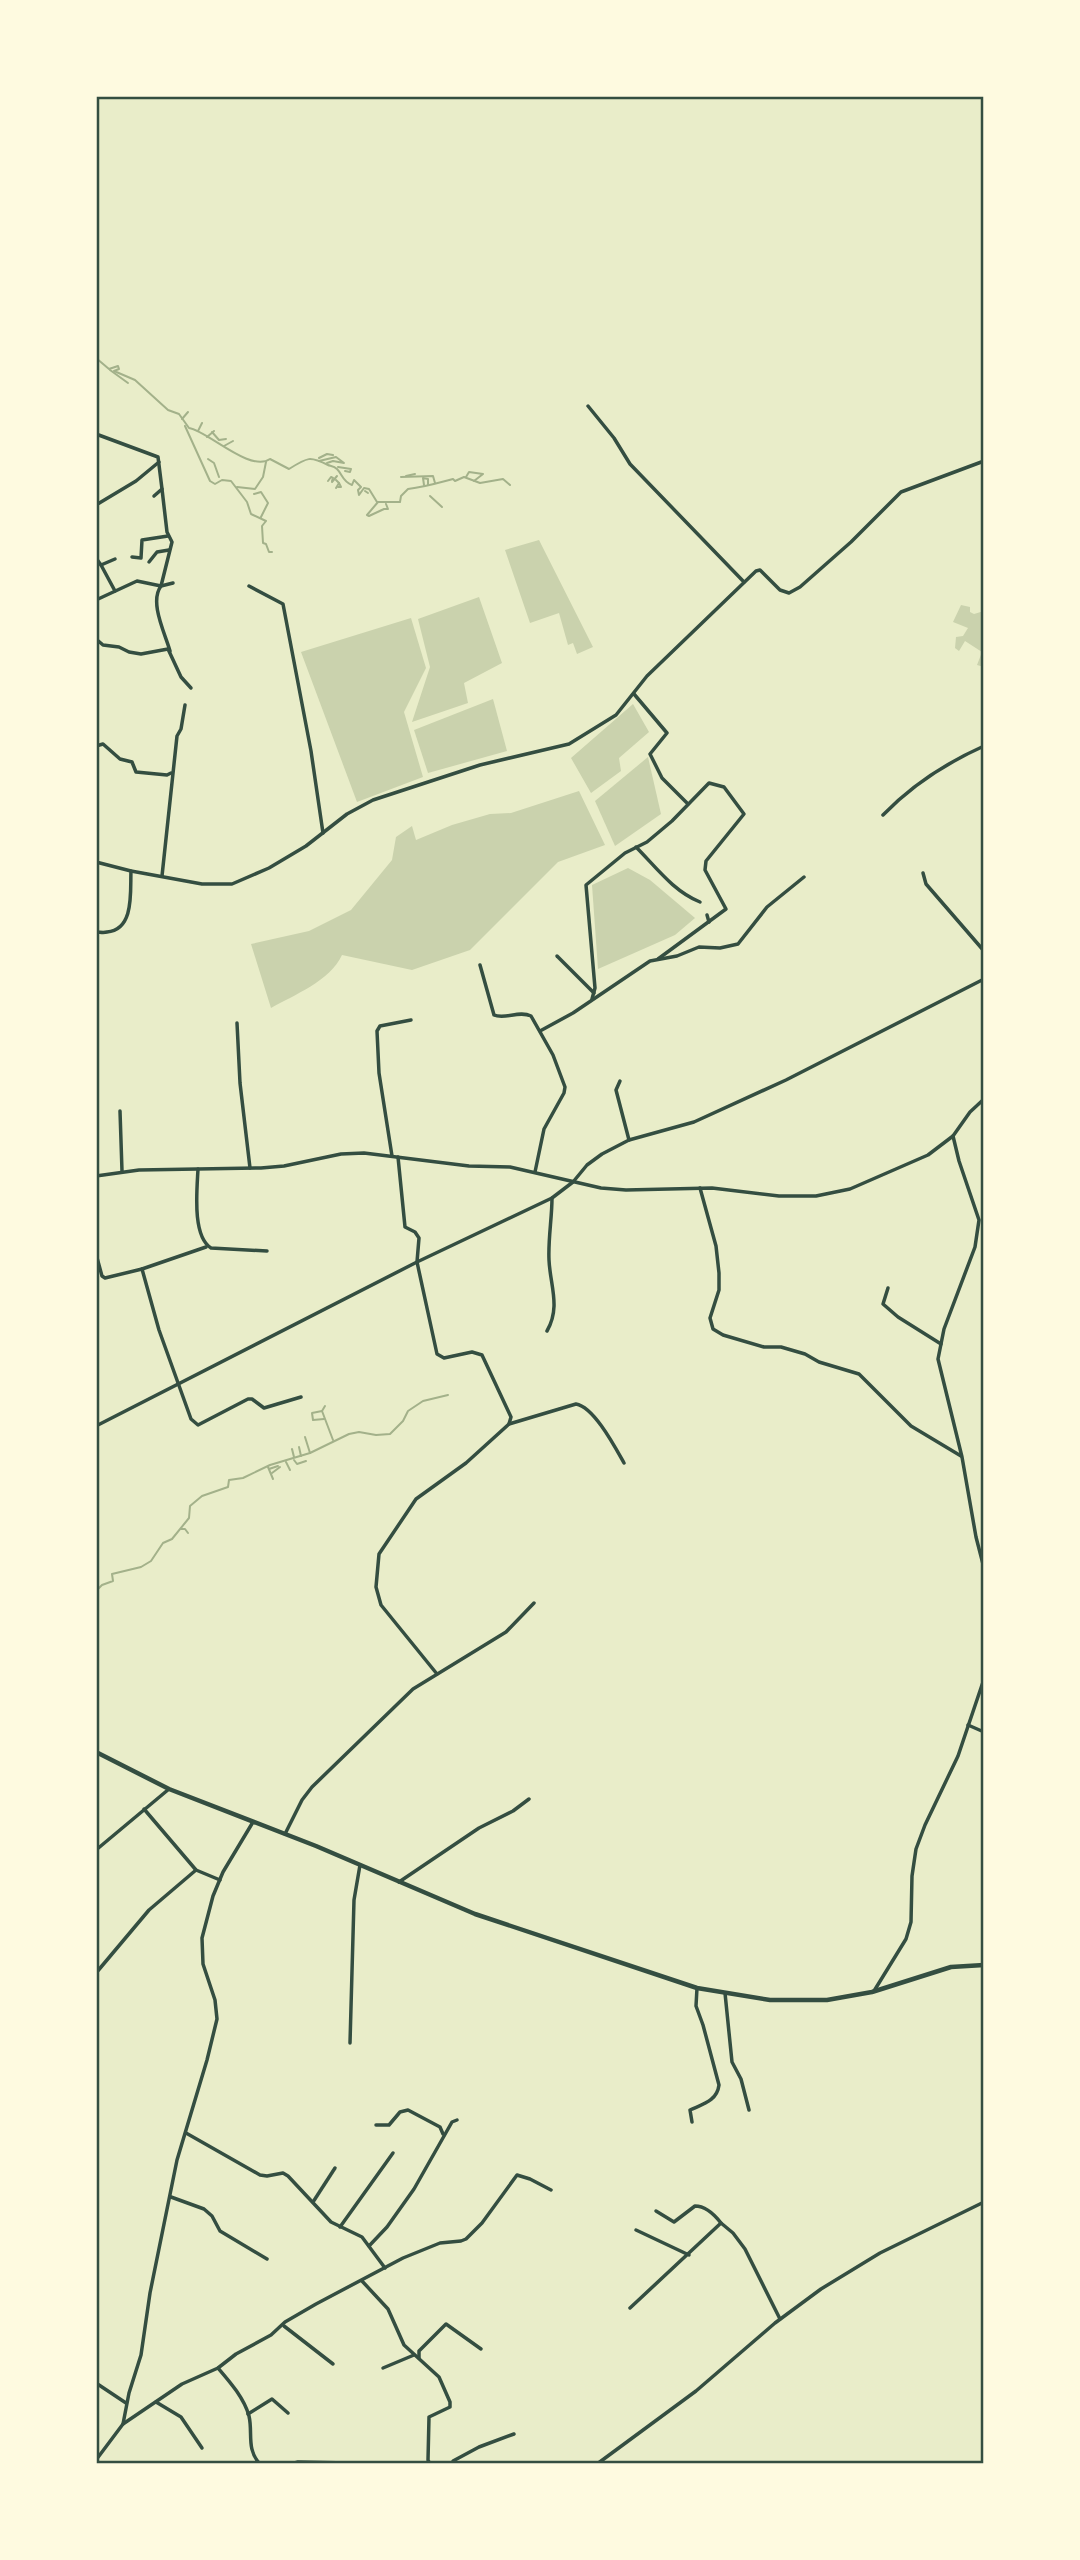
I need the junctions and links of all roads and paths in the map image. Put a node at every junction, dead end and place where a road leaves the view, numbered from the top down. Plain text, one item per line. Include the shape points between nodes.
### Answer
1 (588, 406) dead end
2 (96, 435) edge
3 (984, 461) edge
4 (159, 462) junction
5 (162, 489) junction
6 (154, 496) dead end
7 (96, 505) edge
8 (168, 536) junction
9 (169, 551) junction
10 (132, 557) dead end
11 (96, 558) edge
12 (115, 559) dead end
13 (149, 562) dead end
14 (101, 565) junction
15 (744, 582) junction
16 (173, 583) dead end
17 (161, 586) junction
18 (249, 586) dead end
19 (116, 592) junction
20 (96, 600) edge
21 (96, 639) edge
22 (170, 651) junction
23 (191, 688) dead end
24 (634, 694) junction
25 (185, 705) dead end
26 (96, 746) edge
27 (984, 746) edge
28 (172, 772) junction
29 (688, 804) junction
30 (883, 815) dead end
31 (323, 833) junction
32 (636, 847) junction
33 (96, 862) edge
34 (131, 871) junction
35 (923, 873) dead end
36 (162, 876) junction
37 (804, 877) dead end
38 (700, 902) dead end
39 (707, 915) dead end
40 (709, 922) junction
41 (96, 932) edge
42 (984, 951) edge
43 (557, 956) dead end
44 (658, 960) junction
45 (480, 965) dead end
46 (984, 979) edge
47 (593, 996) junction
48 (411, 1020) dead end
49 (237, 1023) dead end
50 (540, 1031) junction
51 (620, 1081) dead end
52 (984, 1099) edge
53 (120, 1111) dead end
54 (953, 1136) junction
55 (629, 1140) junction
56 (392, 1156) junction
57 (398, 1157) junction
58 (250, 1168) junction
59 (198, 1169) junction
60 (122, 1171) junction
61 (535, 1172) junction
62 (96, 1176) edge
63 (573, 1182) junction
64 (699, 1188) junction
65 (552, 1198) junction
66 (982, 1219) edge
67 (207, 1246) junction
68 (267, 1251) dead end
69 (96, 1254) edge
70 (417, 1262) junction
71 (142, 1269) junction
72 (888, 1288) dead end
73 (547, 1331) dead end
74 (941, 1344) junction
75 (178, 1385) junction
76 (302, 1397) dead end
77 (509, 1424) junction
78 (96, 1426) edge
79 (962, 1457) junction
80 (624, 1463) dead end
81 (984, 1568) edge
82 (534, 1603) dead end
83 (437, 1674) junction
84 (984, 1679) edge
85 (968, 1725) junction
86 (984, 1732) edge
87 (96, 1752) edge
88 (169, 1789) junction
89 (529, 1799) dead end
90 (144, 1809) junction
91 (254, 1821) junction
92 (284, 1835) junction
93 (96, 1850) edge
94 (360, 1866) junction
95 (197, 1870) junction
96 (220, 1880) junction
97 (399, 1882) junction
98 (984, 1965) edge
99 (96, 1973) edge
100 (697, 1988) junction
101 (872, 1992) junction
102 (725, 1993) junction
103 (351, 2043) dead end
104 (749, 2110) dead end
105 (457, 2120) dead end
106 (692, 2122) dead end
107 (376, 2125) dead end
108 (186, 2133) junction
109 (443, 2137) junction
110 (393, 2153) dead end
111 (335, 2168) dead end
112 (551, 2190) dead end
113 (171, 2197) junction
114 (313, 2202) junction
115 (984, 2202) edge
116 (656, 2211) dead end
117 (720, 2223) junction
118 (340, 2227) junction
119 (636, 2230) dead end
120 (369, 2246) junction
121 (689, 2255) junction
122 (267, 2259) dead end
123 (385, 2268) junction
124 (362, 2281) junction
125 (630, 2308) dead end
126 (780, 2319) junction
127 (284, 2326) junction
128 (481, 2349) dead end
129 (414, 2355) junction
130 (419, 2358) junction
131 (333, 2364) dead end
132 (218, 2368) junction
133 (383, 2368) dead end
134 (96, 2384) edge
135 (156, 2402) junction
136 (126, 2403) junction
137 (125, 2411) junction
138 (288, 2413) dead end
139 (248, 2414) junction
140 (136, 2416) junction
141 (122, 2424) junction
142 (514, 2434) dead end
143 (202, 2448) dead end
144 (96, 2460) edge
145 (260, 2464) edge
146 (290, 2464) edge
147 (399, 2464) edge
148 (430, 2464) edge
149 (453, 2464) edge
150 (597, 2464) edge

1 - 15 street via 630,464
2 - 4 street via 158,457
3 - 15 street via 901,492 851,542 789,593 760,570
4 - 5 street
4 - 7 street
5 - 6 street
5 - 8 street
8 - 9 street via 172,542
8 - 10 street via 142,540 141,558
9 - 13 street via 158,552
9 - 17 street
11 - 14 street
12 - 14 street
14 - 19 street
15 - 24 street
16 - 17 street
17 - 19 street via 137,581
17 - 22 street via 157,603
18 - 31 street via 283,604
19 - 20 street
21 - 22 street via 135,653
22 - 23 street
24 - 29 street via 667,733 650,754 657,771
24 - 31 street via 607,723 569,744 393,792 359,807
25 - 28 street
26 - 28 street via 103,744 120,759 132,762 136,772
27 - 30 street via 934,772
28 - 36 street
29 - 32 street
29 - 40 street via 709,782 724,787 744,814 706,861 705,870 726,909
31 - 36 street via 237,883 215,886
32 - 38 street via 659,874
32 - 47 street via 586,885
33 - 34 street
34 - 36 street
34 - 41 street via 126,920 110,931
35 - 42 street via 926,884
37 - 44 street via 773,902 737,944 699,947
39 - 40 street
40 - 44 street
43 - 47 street
44 - 47 street
45 - 50 street via 494,1015 528,1014
46 - 55 street via 694,1122
47 - 50 street
48 - 56 street via 380,1026 377,1031
49 - 58 street
50 - 61 street via 563,1077 565,1094 544,1129
51 - 55 street via 616,1090
52 - 54 street
53 - 60 street
54 - 64 street via 910,1164 836,1193 803,1197
54 - 66 street
55 - 63 street via 595,1159
56 - 57 street
56 - 58 street via 351,1153
57 - 61 street
57 - 70 street via 405,1227 419,1237
58 - 59 street
59 - 60 street
59 - 67 street via 199,1228
60 - 62 street
61 - 63 street
63 - 64 street via 626,1190
63 - 65 street
64 - 79 street via 719,1273 710,1318 713,1329 859,1374 911,1426
65 - 70 street
65 - 73 street via 548,1257 555,1303
66 - 74 street
67 - 68 street
67 - 71 street
69 - 71 street via 105,1278
70 - 75 street
70 - 77 street via 437,1354 444,1358 472,1352 482,1355 511,1416
71 - 75 street
72 - 74 street via 883,1304
74 - 79 street via 939,1367
75 - 76 street via 191,1419 198,1425 248,1399 264,1408
75 - 78 street
77 - 80 street via 583,1405
77 - 83 street via 416,1499 379,1554 376,1587 381,1605
79 - 81 street
82 - 83 street via 506,1632
83 - 92 street via 413,1689 330,1768 302,1800
84 - 85 street
85 - 86 street
85 - 101 street via 916,1849 906,1939
87 - 88 main road
88 - 90 street
88 - 91 main road
89 - 97 street
90 - 93 street
90 - 95 street
91 - 92 main road
91 - 96 street
92 - 94 main road
94 - 97 main road
94 - 103 street via 353,1918
95 - 96 street
95 - 99 street via 149,1910
96 - 108 street via 202,1938 203,1964 217,2019
97 - 100 main road via 536,1936
98 - 101 main road via 951,1967
100 - 102 main road
100 - 106 street via 696,2006 719,2085 708,2103 690,2110
101 - 102 main road via 792,2001
102 - 104 street via 732,2062
105 - 109 street
107 - 109 street via 389,2125 408,2110 440,2127
108 - 113 street
108 - 114 street via 260,2175 283,2173
109 - 120 street via 414,2189
110 - 118 street
111 - 114 street
112 - 123 street via 517,2175 466,2239 440,2243
113 - 122 street via 204,2209 220,2231
113 - 136 street via 141,2355
114 - 118 street
115 - 126 street via 858,2265
116 - 117 street via 674,2222 700,2206
117 - 121 street
117 - 126 street via 745,2249
118 - 120 street via 362,2237
119 - 121 street
120 - 123 street
121 - 125 street
123 - 124 street
124 - 127 street
124 - 129 street via 388,2309
126 - 150 street
127 - 131 street
127 - 132 street
128 - 130 street via 446,2323 419,2351
129 - 130 street
129 - 133 street
130 - 148 street via 439,2377 450,2402 450,2407 429,2417
132 - 135 street
132 - 139 street
134 - 136 street
135 - 140 street
135 - 143 street via 181,2417
136 - 137 street
137 - 140 street
137 - 141 street
138 - 139 street via 272,2399
139 - 145 street via 251,2452
140 - 141 street
141 - 144 street
142 - 149 street via 479,2447
146 - 147 street

